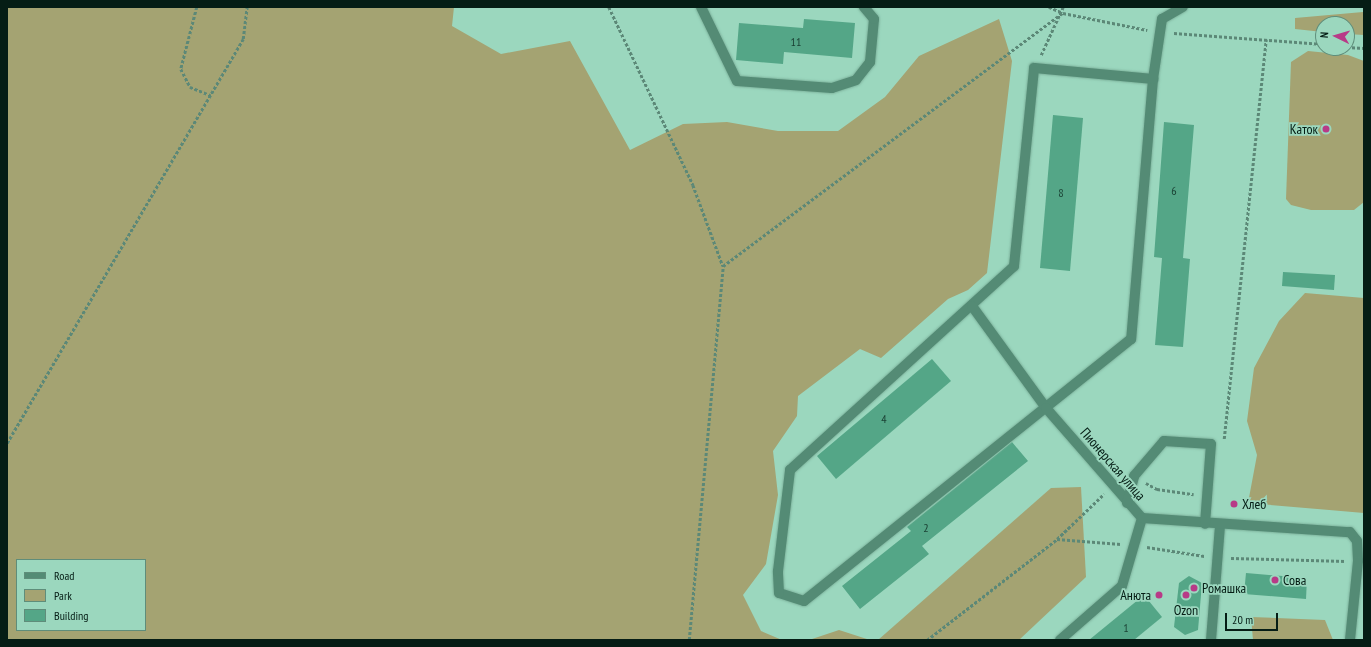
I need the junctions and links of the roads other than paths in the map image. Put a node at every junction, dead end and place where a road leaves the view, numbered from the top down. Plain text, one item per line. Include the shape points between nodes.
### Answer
1 (701, 7) edge
2 (864, 7) edge
3 (1183, 7) edge
4 (1153, 79) junction
5 (972, 306) junction
6 (1046, 408) junction
7 (1127, 503) junction
8 (1142, 518) junction
9 (1206, 524) junction
10 (1220, 525) junction
11 (1060, 640) edge
12 (1210, 640) edge
13 (1350, 640) edge

1 - 2 street via 737,81 832,88 856,80 870,62 874,19
3 - 4 street via 1162,19 1157,32
4 - 5 street via 1034,68 1014,266
4 - 6 street via 1131,339
5 - 6 street, Пионерская улица
5 - 6 street via 790,470 778,571 779,593 804,601
6 - 7 street, Пионерская улица
7 - 8 street, Пионерская улица
7 - 9 street via 1134,476 1164,441 1211,444
8 - 9 street, Пионерская улица
8 - 11 street via 1122,586
9 - 10 street, Пионерская улица
10 - 12 street
10 - 13 street, Пионерская улица via 1350,532 1357,541 1358,561

